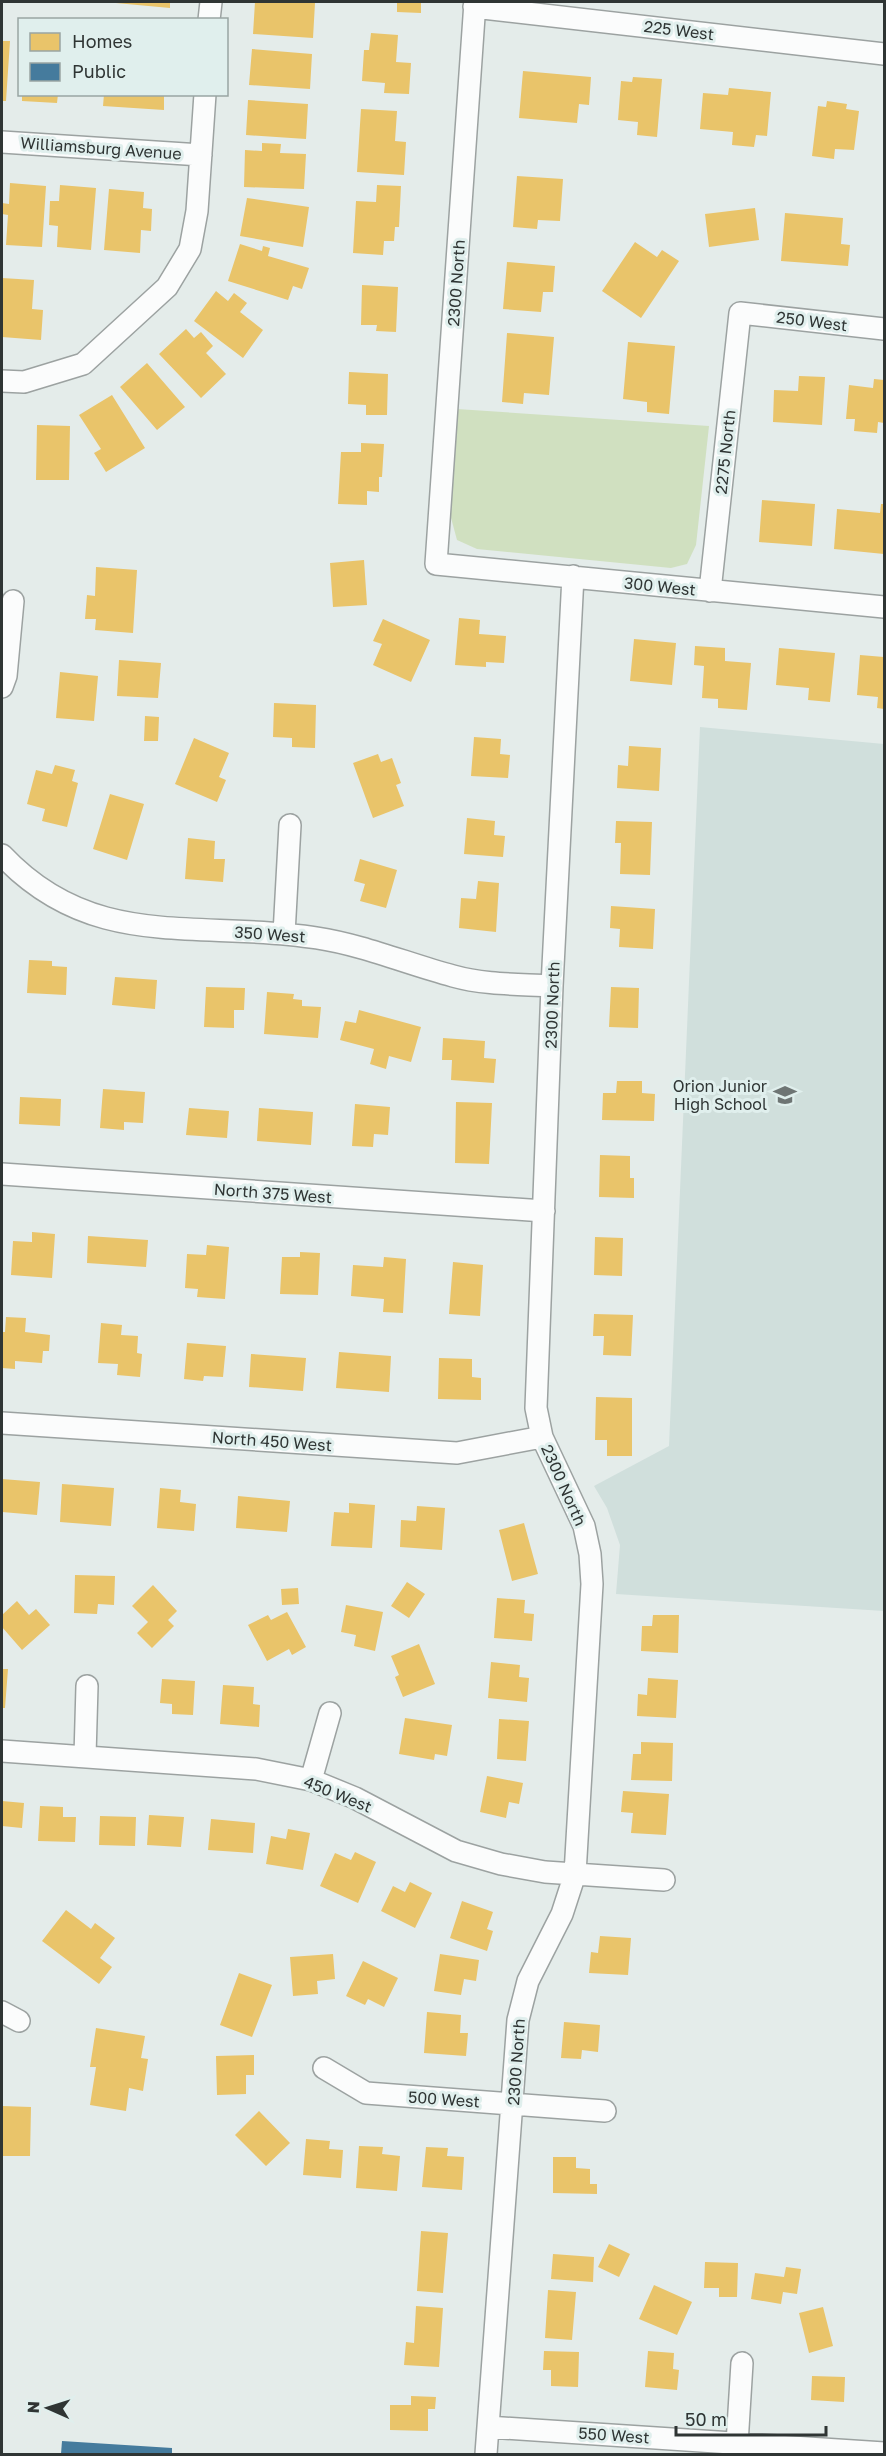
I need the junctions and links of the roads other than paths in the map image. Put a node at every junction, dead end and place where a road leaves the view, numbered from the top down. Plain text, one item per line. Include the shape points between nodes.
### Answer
1 (211, 2) edge
2 (474, 4) edge
3 (210, 18) edge
4 (885, 54) edge
5 (205, 96) edge
6 (2, 142) edge
7 (201, 155) junction
8 (740, 313) joint
9 (885, 329) edge
10 (2, 381) edge
11 (436, 564) joint
12 (573, 576) junction
13 (710, 591) junction
14 (13, 601) dead end
15 (885, 608) edge
16 (2, 687) edge
17 (290, 825) dead end
18 (2, 855) edge
19 (284, 934) junction
20 (552, 986) junction
21 (2, 1174) edge
22 (544, 1212) junction
23 (2, 1423) edge
24 (542, 1437) junction
25 (87, 1686) dead end
26 (330, 1713) dead end
27 (2, 1751) edge
28 (85, 1756) junction
29 (311, 1780) junction
30 (575, 1874) junction
31 (664, 1880) dead end
32 (324, 2068) dead end
33 (513, 2104) junction
34 (605, 2111) dead end
35 (742, 2363) dead end
36 (488, 2427) junction
37 (737, 2444) junction
38 (885, 2453) edge
39 (486, 2454) edge

1 - 3 street
2 - 4 street, 225 West
2 - 11 street, 2300 North
5 - 7 street
6 - 7 street, Williamsburg Avenue
7 - 10 street via 190,249 167,287 83,364 24,382
8 - 9 street, 250 West
8 - 13 street, 2275 North
11 - 12 street, 300 West
12 - 13 street, 300 West
12 - 20 street, 2300 North
13 - 15 street, 300 West
14 - 16 street
17 - 19 street
18 - 19 street, 350 West via 45,893 98,918 146,927
19 - 20 street, 350 West via 356,947 455,977
20 - 22 street, 2300 North
21 - 22 street, North 375 West
22 - 24 street, 2300 North via 536,1379
23 - 24 street, North 450 West via 458,1453
24 - 30 street, 2300 North via 584,1526 591,1564
25 - 28 street
26 - 29 street
27 - 28 street, 450 West
28 - 29 street, 450 West via 256,1769
29 - 30 street, 450 West via 355,1798 456,1851 501,1864
30 - 31 street, 450 West
30 - 33 street, 2300 North via 562,1914 528,1981 518,2020
32 - 33 street, 500 West via 366,2093
33 - 34 street, 500 West
33 - 36 street, 2300 North
35 - 37 street
36 - 37 street, 550 West
36 - 39 street, 2300 North
37 - 38 street, 550 West

